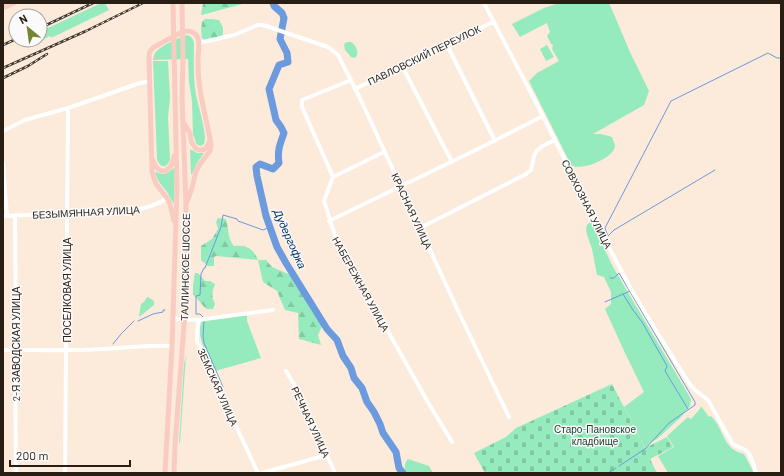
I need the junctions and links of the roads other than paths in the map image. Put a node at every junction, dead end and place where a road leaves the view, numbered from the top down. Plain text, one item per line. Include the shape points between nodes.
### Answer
1 (14, 3) edge
2 (173, 3) edge
3 (182, 3) edge
4 (484, 3) edge
5 (3, 8) edge
6 (493, 22) junction
7 (199, 43) junction
8 (448, 45) junction
9 (402, 66) junction
10 (351, 80) junction
11 (147, 81) junction
12 (355, 89) junction
13 (68, 108) junction
14 (543, 116) junction
15 (183, 121) junction
16 (3, 131) edge
17 (210, 139) junction
18 (555, 140) junction
19 (495, 141) junction
20 (176, 143) junction
21 (384, 152) junction
22 (152, 156) junction
23 (452, 162) junction
24 (3, 163) edge
25 (333, 177) junction
26 (400, 187) junction
27 (167, 198) junction
28 (186, 204) junction
29 (66, 213) junction
30 (5, 216) edge
31 (15, 216) junction
32 (329, 221) junction
33 (420, 228) junction
34 (176, 230) junction
35 (273, 310) dead end
36 (173, 319) junction
37 (185, 319) junction
38 (198, 320) junction
39 (172, 346) junction
40 (3, 350) edge
41 (15, 350) junction
42 (67, 351) junction
43 (286, 371) dead end
44 (509, 417) dead end
45 (452, 442) dead end
46 (327, 455) junction
47 (16, 473) edge
48 (65, 473) edge
49 (165, 473) edge
50 (174, 473) edge
51 (258, 473) edge
52 (262, 473) edge
53 (335, 473) edge
54 (756, 473) edge

1 - 5 main road
2 - 20 main road, ТАЛЛИНСКОЕ ШОССЕ
3 - 15 main road, ТАЛЛИНСКОЕ ШОССЕ
4 - 6 street, СОВХОЗНАЯ УЛИЦА
6 - 8 street, ПАВЛОВСКИЙ ПЕРЕУЛОК
6 - 14 street, СОВХОЗНАЯ УЛИЦА
7 - 10 street, КРАСНАЯ УЛИЦА via 234,35 263,24 328,47 338,55
7 - 11 main road via 198,37 192,31 187,31 154,47 150,51
7 - 17 main road via 199,80
8 - 9 street, ПАВЛОВСКИЙ ПЕРЕУЛОК
8 - 19 street
9 - 12 street, ПАВЛОВСКИЙ ПЕРЕУЛОК
9 - 23 street
10 - 12 street, КРАСНАЯ УЛИЦА
10 - 25 street via 302,100 302,107
11 - 13 street
11 - 22 main road
12 - 21 street, КРАСНАЯ УЛИЦА
13 - 16 street via 25,120
13 - 29 street, ПОСЕЛКОВАЯ УЛИЦА
14 - 18 street, СОВХОЗНАЯ УЛИЦА
14 - 19 street
15 - 17 main road via 196,149 205,149
15 - 28 main road, ТАЛЛИНСКОЕ ШОССЕ
17 - 28 main road via 210,151 200,164
18 - 33 street via 536,151 531,170 526,174
18 - 54 street, СОВХОЗНАЯ УЛИЦА via 631,289 689,383 711,404 732,443 747,452
19 - 23 street
20 - 22 main road via 173,163 168,169 164,171 157,168
20 - 34 main road, ТАЛЛИНСКОЕ ШОССЕ
21 - 25 street
21 - 26 street, КРАСНАЯ УЛИЦА
22 - 27 main road via 153,178
23 - 26 street
24 - 30 street
25 - 32 street, НАБЕРЕЖНАЯ УЛИЦА via 324,201
26 - 32 street
26 - 33 street, КРАСНАЯ УЛИЦА
27 - 29 street, БЕЗЫМЯННАЯ УЛИЦА via 153,206 134,210
27 - 34 main road
28 - 37 main road, ТАЛЛИНСКОЕ ШОССЕ
29 - 31 street, БЕЗЫМЯННАЯ УЛИЦА
29 - 42 street, ПОСЕЛКОВАЯ УЛИЦА
30 - 31 street, БЕЗЫМЯННАЯ УЛИЦА
31 - 41 street, 2-Я ЗАВОДСКАЯ УЛИЦА
32 - 45 street, НАБЕРЕЖНАЯ УЛИЦА via 336,239
33 - 44 street, КРАСНАЯ УЛИЦА
34 - 36 main road, ТАЛЛИНСКОЕ ШОССЕ
35 - 38 street
36 - 37 street
36 - 39 main road, ТАЛЛИНСКОЕ ШОССЕ
37 - 38 street
37 - 50 main road, ТАЛЛИНСКОЕ ШОССЕ
38 - 51 street, ЗЕМСКАЯ УЛИЦА via 197,340 202,353
39 - 42 street
39 - 49 main road, ТАЛЛИНСКОЕ ШОССЕ
40 - 41 street
41 - 42 street
41 - 47 street, 2-Я ЗАВОДСКАЯ УЛИЦА
42 - 48 street, ПОСЕЛКОВАЯ УЛИЦА
43 - 46 street, РЕЧНАЯ УЛИЦА via 298,391
46 - 52 street
46 - 53 street, РЕЧНАЯ УЛИЦА

